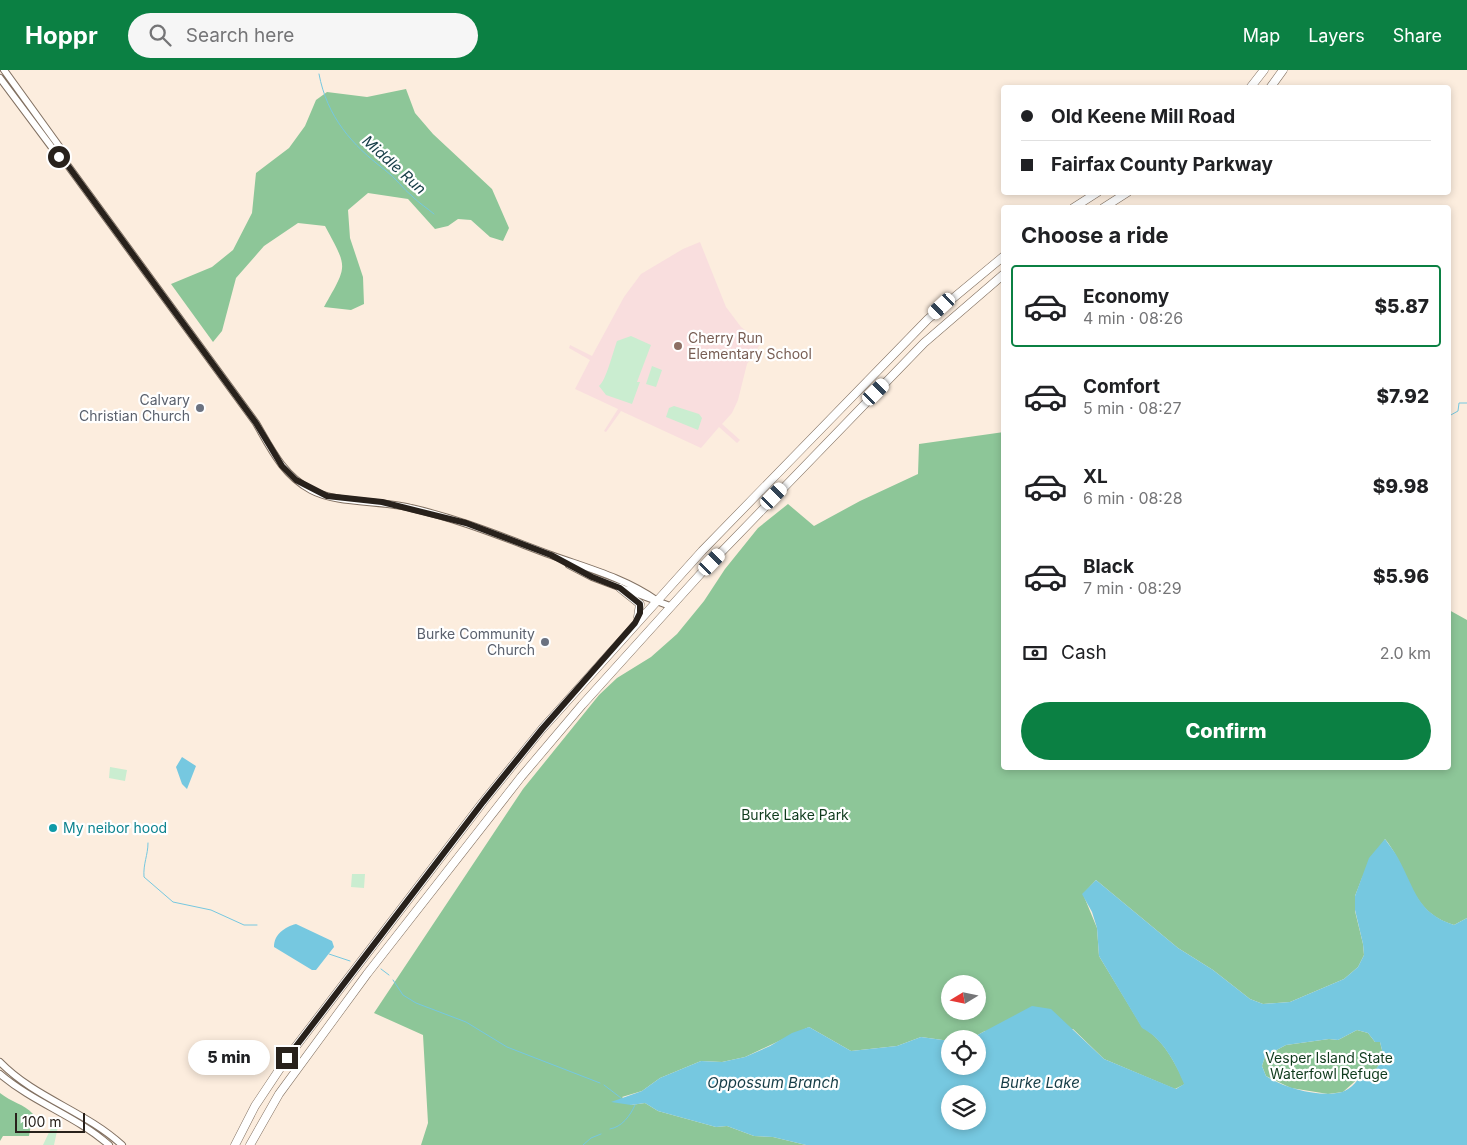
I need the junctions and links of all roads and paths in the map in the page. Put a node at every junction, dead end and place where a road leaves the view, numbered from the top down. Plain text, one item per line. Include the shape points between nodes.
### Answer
1 (4, 70) edge
2 (1264, 70) edge
3 (1283, 70) edge
4 (0, 78) edge
5 (1252, 85) edge
6 (1272, 85) edge
7 (66, 163) junction
8 (1093, 195) edge
9 (1123, 195) edge
10 (1078, 205) edge
11 (1108, 205) edge
12 (1001, 258) edge
13 (1001, 277) edge
14 (551, 555) junction
15 (620, 588) junction
16 (656, 600) junction
17 (670, 606) junction
18 (635, 623) junction
19 (0, 1062) edge
20 (0, 1074) edge
21 (109, 1145) edge
22 (122, 1145) edge
23 (235, 1145) edge
24 (250, 1145) edge

1 - 7 main road via 64,153
2 - 5 highway
3 - 6 highway
4 - 7 main road
7 - 14 main road via 256,423 282,466 296,480 327,496 382,502 442,515
8 - 10 highway
9 - 11 highway
12 - 16 highway via 928,319
13 - 17 highway via 924,343
14 - 15 main road
14 - 16 main road via 604,574
15 - 16 main road
15 - 18 highway via 640,604
16 - 17 main road
16 - 18 highway
17 - 24 highway via 521,777 292,1075
18 - 23 highway via 542,729 343,982 265,1089
19 - 22 main road via 27,1085 98,1124
20 - 21 main road via 23,1092 78,1122

